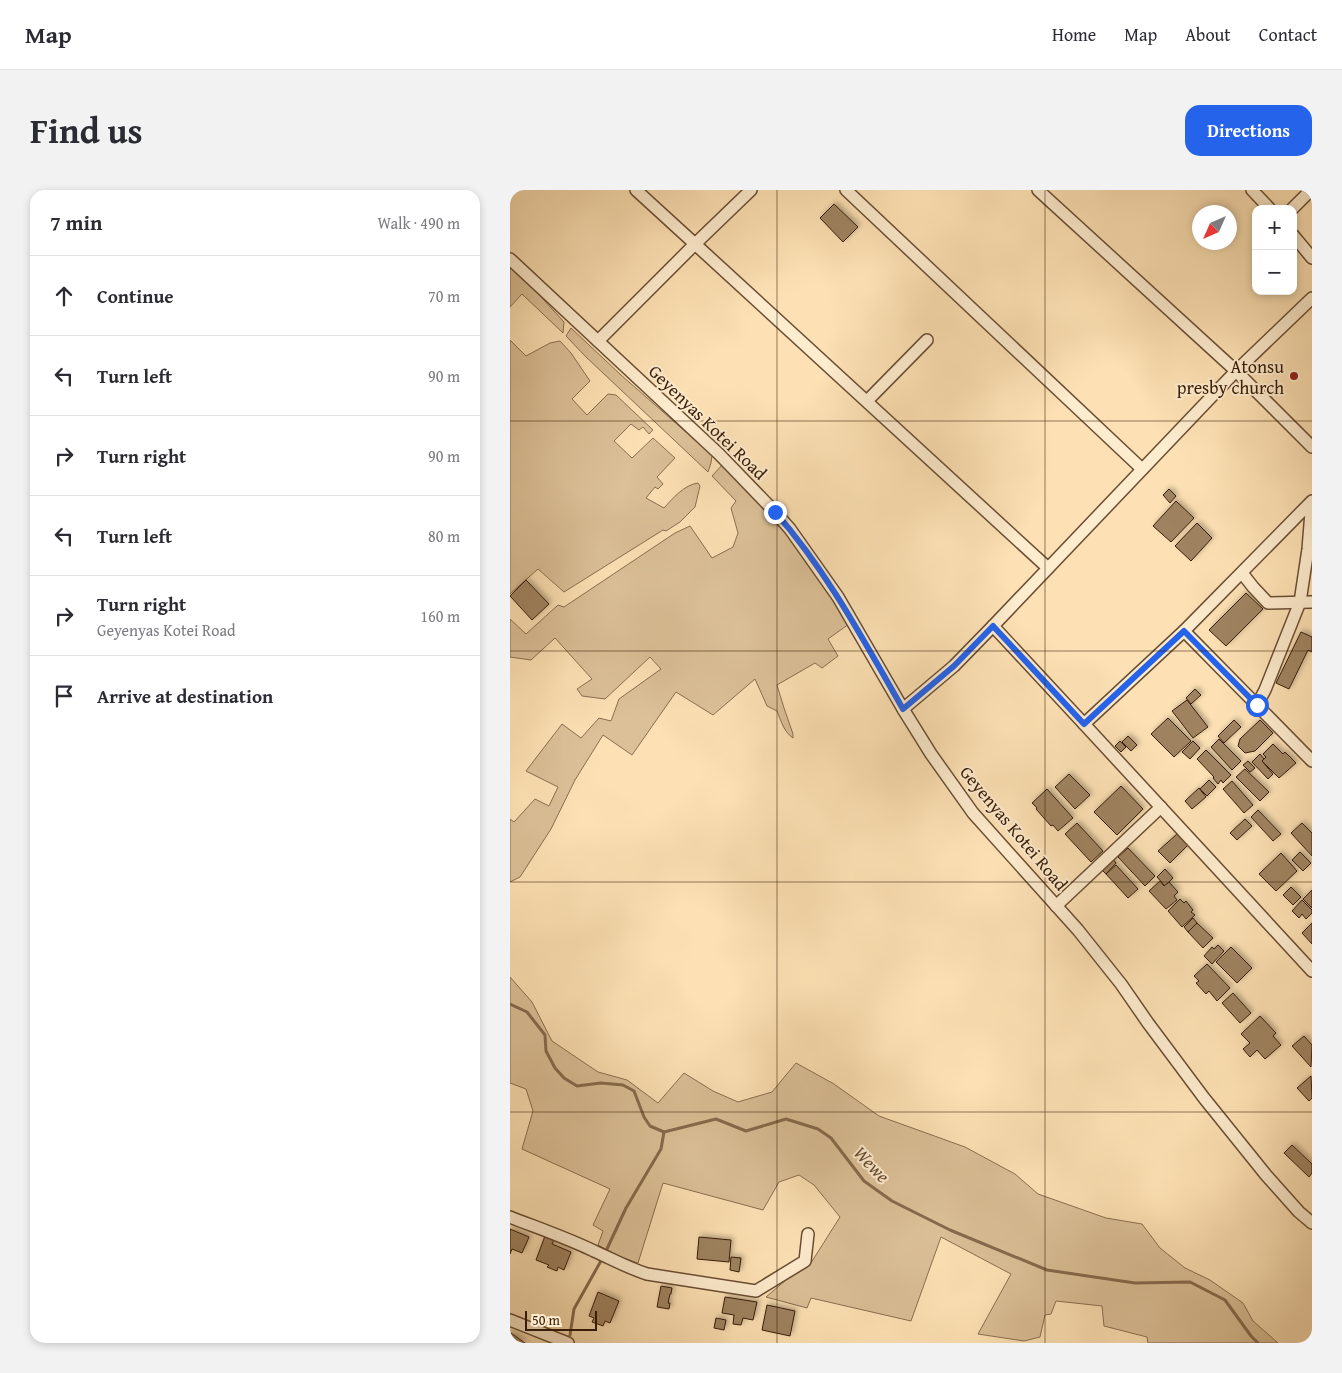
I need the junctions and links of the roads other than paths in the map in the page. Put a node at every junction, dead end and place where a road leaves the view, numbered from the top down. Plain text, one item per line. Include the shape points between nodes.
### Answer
1 (636, 190) edge
2 (751, 190) edge
3 (846, 190) edge
4 (1038, 190) edge
5 (1252, 190) edge
6 (1311, 190) edge
7 (1266, 205) edge
8 (1296, 205) edge
9 (1297, 240) edge
10 (695, 244) junction
11 (1312, 258) edge
12 (510, 260) edge
13 (1312, 298) edge
14 (927, 340) dead end
15 (598, 341) junction
16 (1236, 370) junction
17 (867, 401) junction
18 (1312, 447) edge
19 (1142, 469) junction
20 (1310, 503) edge
21 (1048, 568) junction
22 (1242, 573) junction
23 (1300, 602) junction
24 (1312, 602) edge
25 (993, 626) junction
26 (1184, 631) junction
27 (1257, 705) junction
28 (903, 709) junction
29 (1084, 724) junction
30 (1312, 761) edge
31 (1161, 807) junction
32 (1056, 906) junction
33 (1312, 971) edge
34 (510, 1217) edge
35 (1312, 1223) edge
36 (808, 1234) dead end
37 (510, 1320) edge
38 (568, 1343) edge

1 - 10 street
2 - 10 street
3 - 19 street
4 - 16 street
5 - 7 street
6 - 8 street
9 - 11 street
10 - 15 street
10 - 17 street
12 - 15 street, Geyenyas Kotei Road
13 - 16 street
14 - 17 street
15 - 28 street, Geyenyas Kotei Road via 719,454 790,529 838,597
16 - 18 street
16 - 19 street
17 - 21 street
19 - 21 street
20 - 22 street
20 - 23 street via 1308,550
21 - 25 street
22 - 23 street via 1268,603
22 - 26 street
23 - 24 street
23 - 27 street
25 - 28 street via 954,666
25 - 29 street
26 - 27 street
26 - 29 street
27 - 30 street
28 - 32 street, Geyenyas Kotei Road via 973,812
29 - 31 street
31 - 32 street
31 - 33 street
32 - 35 street, Geyenyas Kotei Road via 1121,984 1148,1024 1266,1175
34 - 36 street via 634,1270 756,1291 805,1261
37 - 38 street

